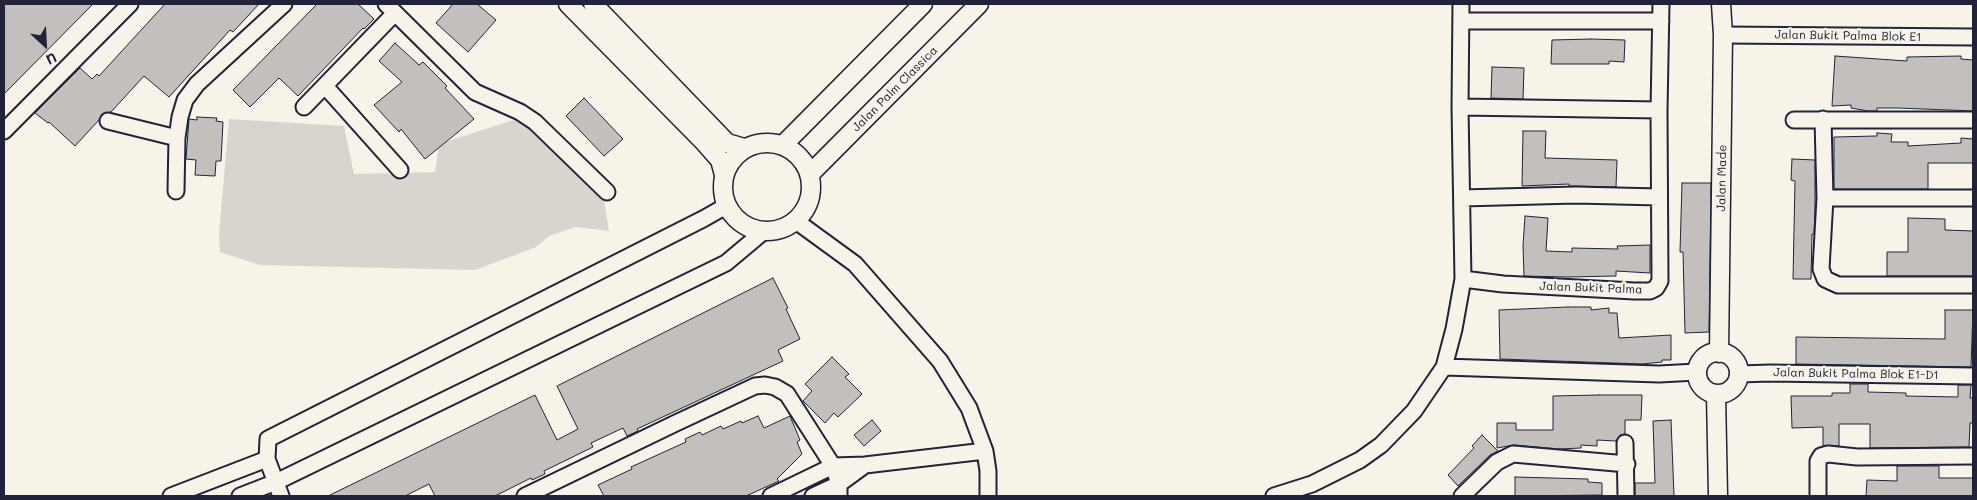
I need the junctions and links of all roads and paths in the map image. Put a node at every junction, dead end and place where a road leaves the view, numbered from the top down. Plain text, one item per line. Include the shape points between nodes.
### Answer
1 (130, 4) edge
2 (284, 4) edge
3 (568, 4) edge
4 (592, 4) edge
5 (923, 4) edge
6 (979, 4) edge
7 (1461, 4) edge
8 (1661, 4) edge
9 (1721, 4) edge
10 (391, 8) edge
11 (1660, 20) junction
12 (1461, 21) junction
13 (1723, 35) junction
14 (1973, 37) edge
15 (325, 86) junction
16 (304, 107) dead end
17 (1460, 108) junction
18 (1659, 110) junction
19 (1794, 120) dead end
20 (1823, 120) junction
21 (1973, 120) edge
22 (108, 121) dead end
23 (4, 131) edge
24 (178, 138) junction
25 (783, 145) junction
26 (744, 148) junction
27 (400, 170) dead end
28 (810, 174) junction
29 (724, 175) junction
30 (176, 191) dead end
31 (607, 192) dead end
32 (1659, 197) junction
33 (1462, 198) junction
34 (1824, 198) junction
35 (1973, 198) edge
36 (726, 206) junction
37 (796, 221) junction
38 (763, 232) junction
39 (1463, 279) junction
40 (1973, 285) edge
41 (1720, 353) junction
42 (1444, 367) junction
43 (1697, 372) junction
44 (1739, 374) junction
45 (1973, 376) edge
46 (1716, 394) junction
47 (1625, 442) dead end
48 (985, 450) junction
49 (1973, 456) edge
50 (267, 459) junction
51 (1627, 464) junction
52 (865, 465) junction
53 (833, 466) junction
54 (279, 489) edge
55 (839, 490) edge
56 (171, 496) edge
57 (240, 496) edge
58 (525, 496) edge
59 (771, 496) edge
60 (813, 496) edge
61 (988, 496) edge
62 (1274, 496) edge
63 (1462, 496) edge
64 (1626, 496) edge
65 (1718, 496) edge
66 (1818, 496) edge

1 - 23 street
2 - 24 street via 197,84 185,100
3 - 29 street via 705,143 720,160
4 - 26 street via 727,143
5 - 25 street
6 - 28 street, Jalan Palm Classica
7 - 12 street
8 - 11 street, Jalan Bukit Palma
9 - 13 street, Jalan Made
10 - 15 street
10 - 31 street via 475,92 520,112 534,122
11 - 12 street
11 - 18 street, Jalan Bukit Palma
12 - 17 street
13 - 14 street, Jalan Bukit Palma Blok E1
13 - 41 street, Jalan Made
15 - 16 street
15 - 27 street
17 - 18 street
17 - 33 street
18 - 32 street, Jalan Bukit Palma
19 - 20 street
20 - 21 street
20 - 34 street
22 - 24 street
24 - 30 street
25 - 26 street via 770,142
25 - 28 street via 795,152
26 - 29 street via 734,157
28 - 37 street via 812,191 807,208
29 - 36 street via 722,193
32 - 33 street
32 - 39 street, Jalan Bukit Palma via 1660,281 1650,291
33 - 39 street
34 - 35 street
34 - 40 street via 1821,269 1825,279 1838,285
36 - 38 street via 741,224
36 - 50 street via 268,439
37 - 38 street via 781,230
37 - 48 street via 854,264 940,362 969,408
38 - 54 street via 726,263
39 - 42 street
41 - 43 street via 1704,358
41 - 44 street via 1734,360
42 - 43 street via 1659,374
42 - 62 street via 1414,411 1381,445 1360,460 1312,484
43 - 46 street via 1702,387
44 - 45 street, Jalan Bukit Palma Blok E1-D1
44 - 46 street via 1731,389
46 - 65 street
47 - 51 street
48 - 52 street
48 - 61 street
49 - 66 street via 1856,457 1828,454 1821,456 1818,462
50 - 54 street
50 - 56 street
51 - 63 street via 1514,454 1497,462
51 - 64 street
52 - 53 street
52 - 55 street
53 - 55 street
53 - 58 street via 787,394 775,387 755,386
53 - 59 street
54 - 57 street
55 - 60 street

